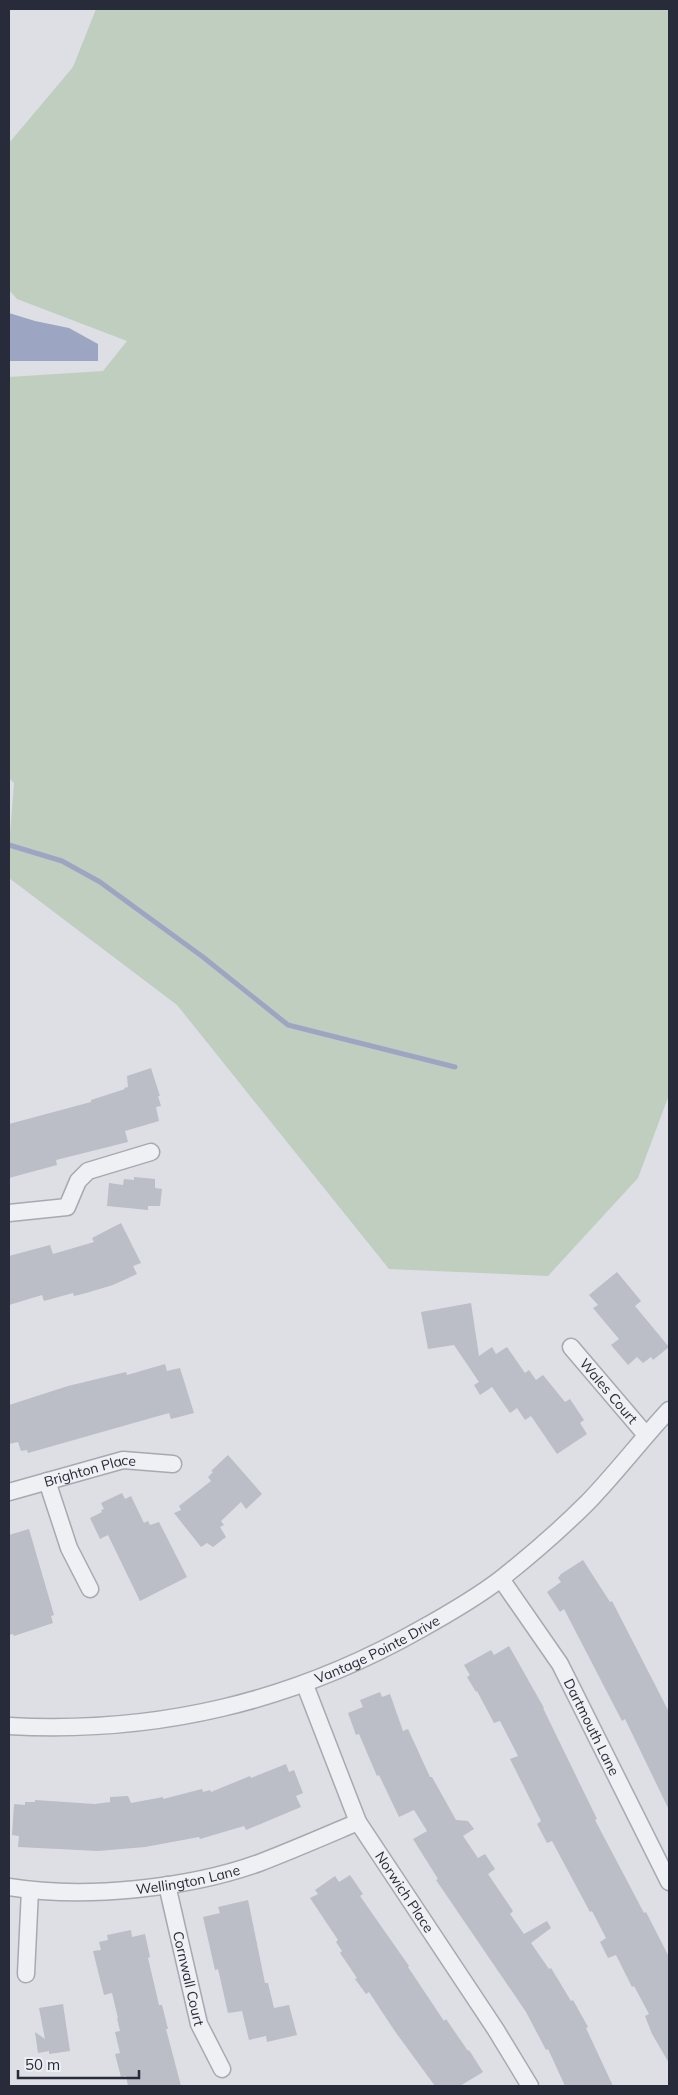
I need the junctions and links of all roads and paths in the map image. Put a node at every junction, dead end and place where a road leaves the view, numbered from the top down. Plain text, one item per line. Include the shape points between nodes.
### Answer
1 (151, 1152) dead end
2 (9, 1213) edge
3 (571, 1348) dead end
4 (669, 1410) edge
5 (646, 1435) junction
6 (173, 1464) dead end
7 (47, 1480) junction
8 (9, 1492) edge
9 (501, 1579) junction
10 (90, 1589) dead end
11 (305, 1685) junction
12 (9, 1726) edge
13 (358, 1822) junction
14 (669, 1882) edge
15 (168, 1885) junction
16 (9, 1887) edge
17 (30, 1890) junction
18 (26, 1974) dead end
19 (222, 2069) dead end
20 (530, 2086) edge

1 - 2 street via 88,1171 78,1181 68,1207
3 - 5 street, Wales Court
4 - 5 street, Vantage Pointe Drive
5 - 9 street, Vantage Pointe Drive via 587,1502
6 - 7 street, Brighton Place via 123,1460
7 - 8 street, Brighton Place
7 - 10 street via 69,1548
9 - 11 street, Vantage Pointe Drive via 464,1605 386,1648
9 - 14 street, Dartmouth Lane via 560,1664
11 - 12 street, Vantage Pointe Drive via 176,1718 58,1728
11 - 13 street, Norwich Place
13 - 15 street, Wellington Lane via 258,1863
13 - 20 street, Norwich Place
15 - 17 street, Wellington Lane via 98,1891
15 - 19 street, Cornwall Court via 199,2024
16 - 17 street, Wellington Lane
17 - 18 street

